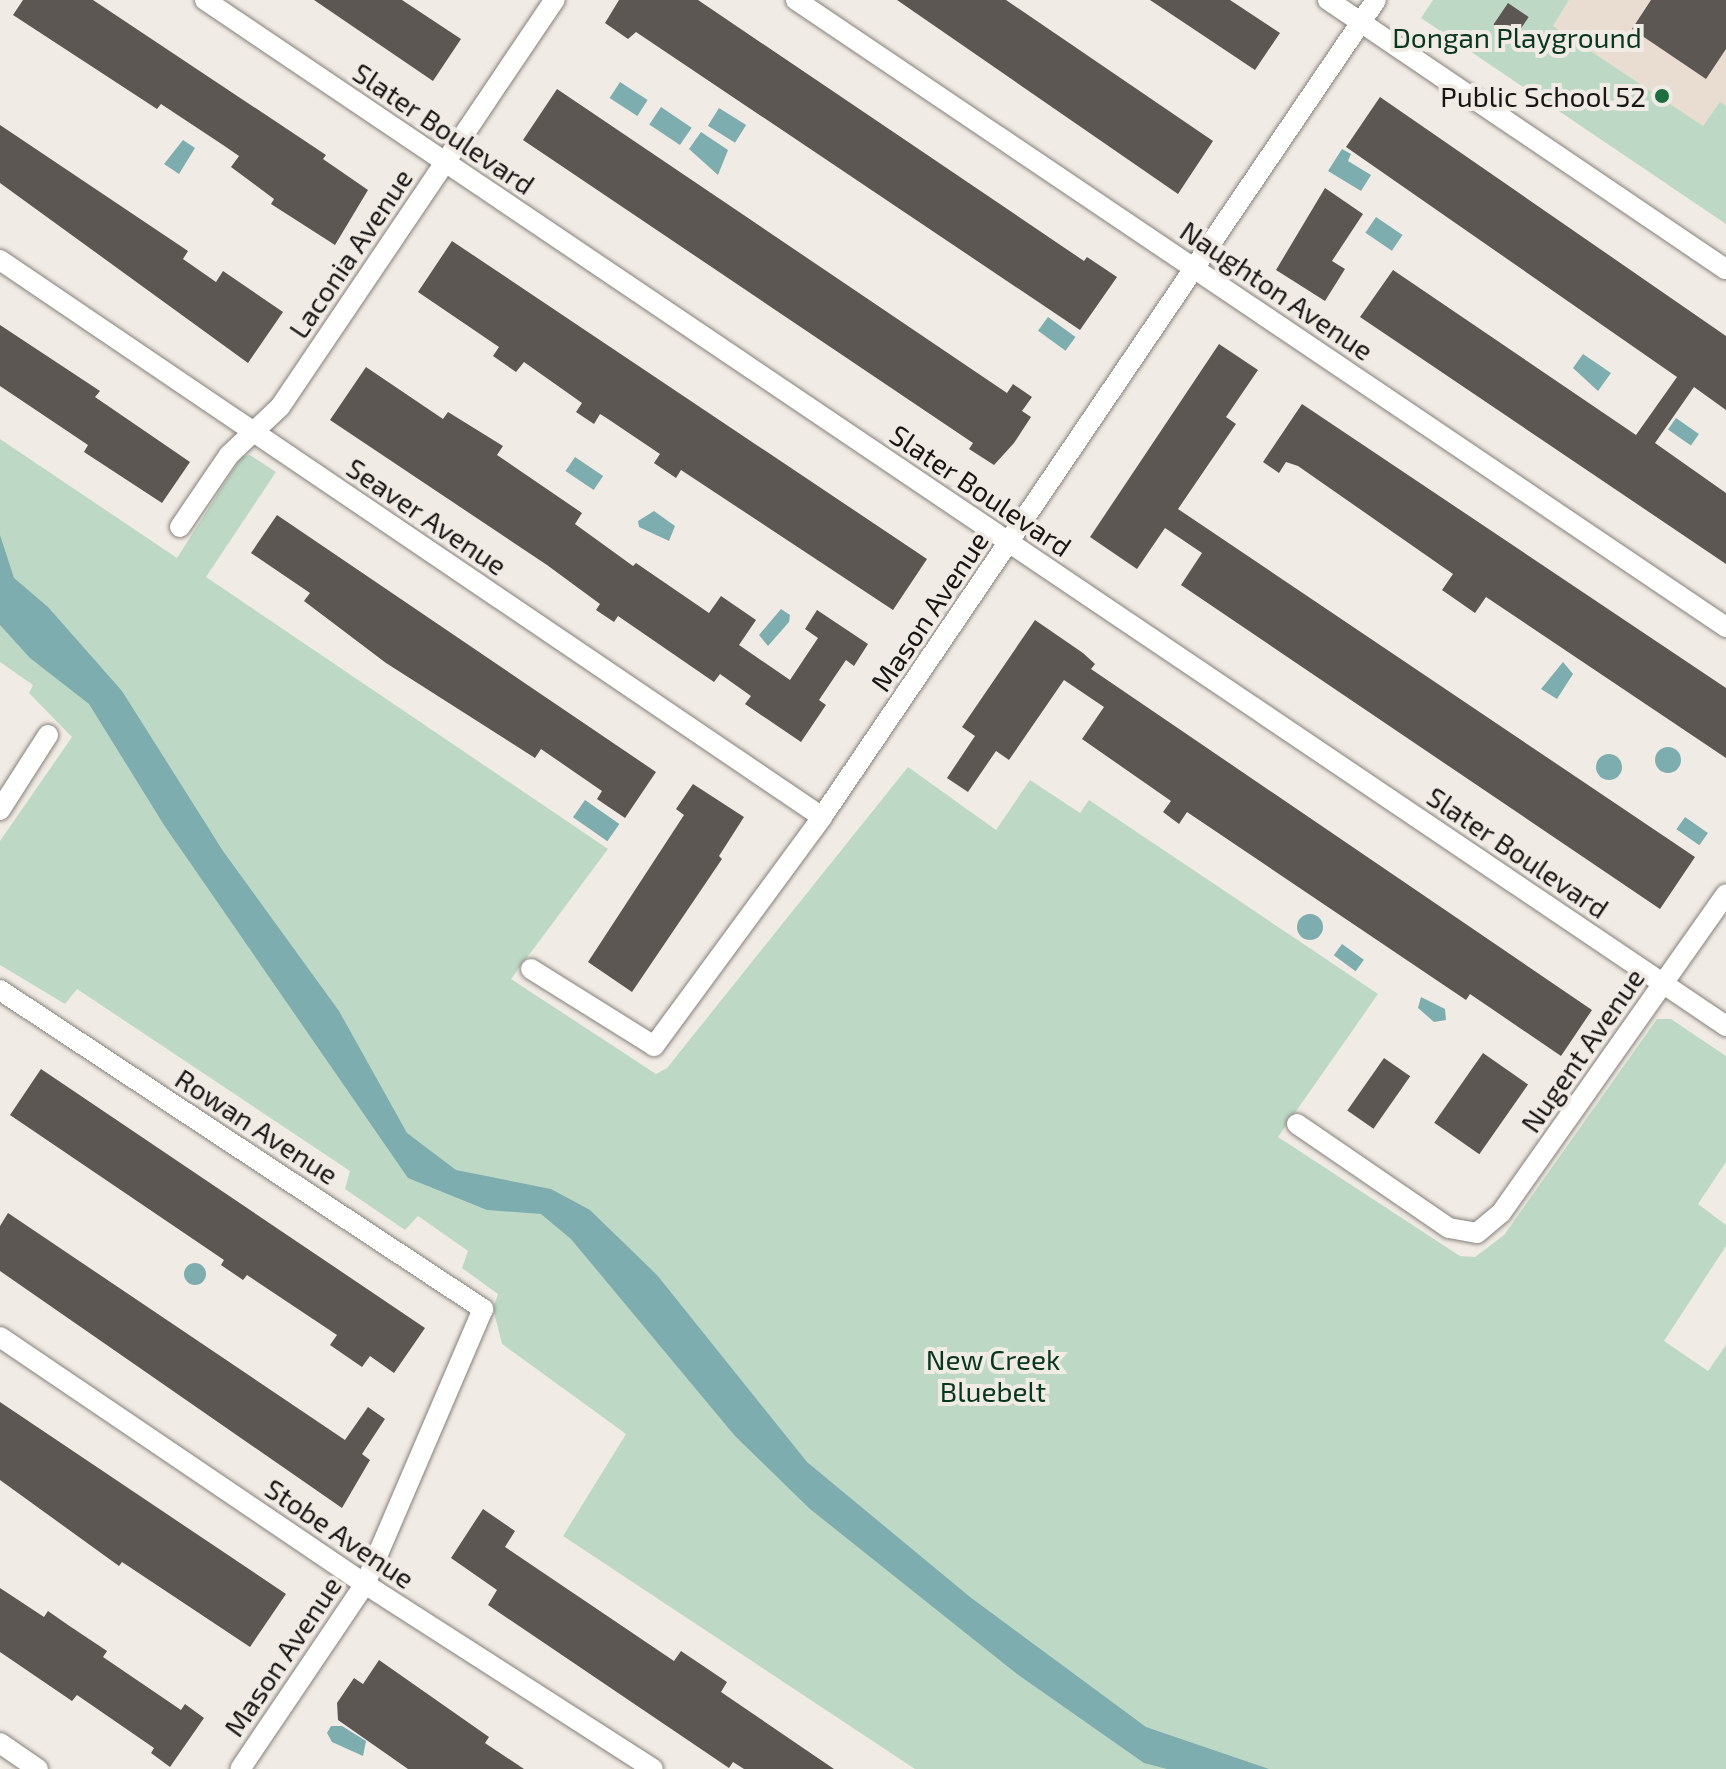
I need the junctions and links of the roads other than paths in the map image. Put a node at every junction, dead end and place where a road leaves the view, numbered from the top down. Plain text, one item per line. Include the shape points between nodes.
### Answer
1 (205, 0) edge
2 (555, 0) edge
3 (796, 0) edge
4 (1328, 0) edge
5 (1376, 0) edge
6 (1361, 23) junction
7 (445, 163) junction
8 (0, 260) edge
9 (1194, 268) junction
10 (1726, 269) edge
11 (253, 432) junction
12 (180, 527) dead end
13 (1009, 543) junction
14 (1726, 627) edge
15 (48, 735) dead end
16 (0, 810) edge
17 (822, 817) junction
18 (1726, 894) edge
19 (531, 969) dead end
20 (1663, 984) junction
21 (0, 990) edge
22 (1726, 1026) edge
23 (1297, 1124) dead end
24 (483, 1309) joint
25 (0, 1337) edge
26 (365, 1584) junction
27 (0, 1743) edge
28 (38, 1769) edge
29 (240, 1769) edge
30 (653, 1769) edge

1 - 7 street, Slater Boulevard
2 - 7 street, Laconia Avenue
3 - 9 street, Naughton Avenue
4 - 6 street
5 - 6 street, Mason Avenue
6 - 9 street, Mason Avenue
6 - 10 street
7 - 11 street, Laconia Avenue via 280,407
7 - 13 street, Slater Boulevard
8 - 11 street, Seaver Avenue
9 - 13 street, Mason Avenue
9 - 14 street, Naughton Avenue
11 - 12 street, Laconia Avenue via 229,455
11 - 17 street, Seaver Avenue
13 - 17 street, Mason Avenue
13 - 20 street, Slater Boulevard
15 - 16 street
17 - 19 street, Mason Avenue via 654,1046
18 - 20 street, Nugent Avenue
20 - 22 street, Slater Boulevard
20 - 23 street, Nugent Avenue via 1501,1213 1477,1233 1449,1228
21 - 24 street, Rowan Avenue
24 - 26 street, Mason Avenue
25 - 26 street, Stobe Avenue
26 - 29 street, Mason Avenue
26 - 30 street, Stobe Avenue
27 - 28 street

